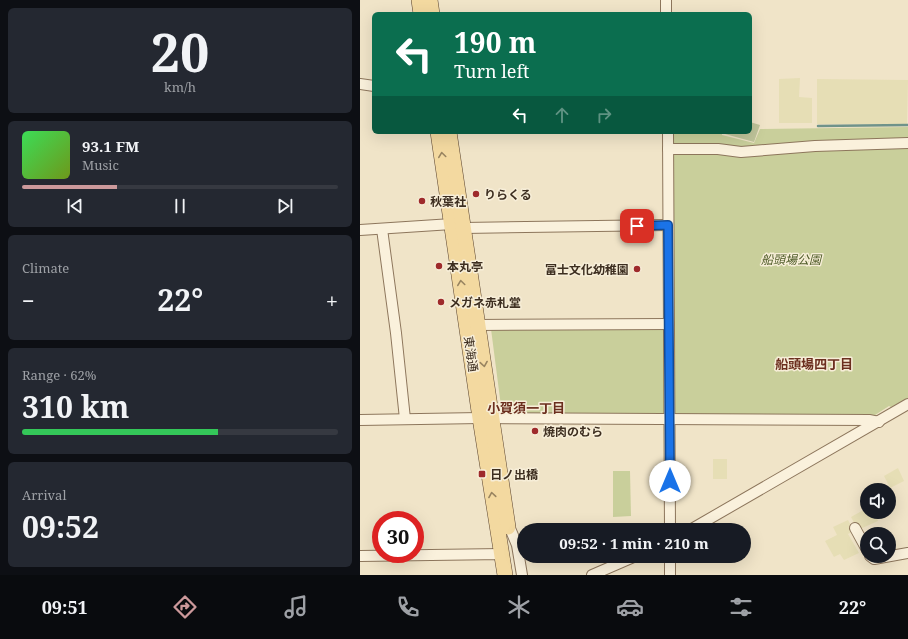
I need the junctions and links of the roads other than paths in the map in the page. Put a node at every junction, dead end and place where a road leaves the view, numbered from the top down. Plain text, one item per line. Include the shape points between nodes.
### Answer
1 (419, 0) edge
2 (430, 0) edge
3 (666, 0) edge
4 (421, 12) edge
5 (432, 12) edge
6 (666, 12) edge
7 (360, 84) edge
8 (372, 86) edge
9 (438, 134) edge
10 (449, 134) edge
11 (668, 134) edge
12 (908, 143) edge
13 (668, 149) junction
14 (668, 225) junction
15 (458, 226) junction
16 (382, 229) junction
17 (360, 230) edge
18 (669, 324) junction
19 (478, 325) junction
20 (908, 404) edge
21 (405, 419) junction
22 (486, 419) junction
23 (360, 420) edge
24 (670, 420) junction
25 (879, 422) junction
26 (507, 520) junction
27 (670, 523) edge
28 (702, 523) edge
29 (855, 528) dead end
30 (860, 537) edge
31 (908, 552) edge
32 (502, 554) junction
33 (896, 554) edge
34 (360, 556) edge
35 (620, 563) edge
36 (670, 563) edge
37 (498, 575) edge
38 (505, 575) edge
39 (515, 575) edge
40 (522, 575) edge
41 (592, 575) edge
42 (670, 575) edge

1 - 4 main road
2 - 5 main road
3 - 6 street
7 - 8 street
15 -> 9 main road, 東海通
10 - 15 main road, 東海通
11 - 13 street
12 - 13 street via 815,146 741,152
13 - 14 street
14 - 15 street
14 - 18 street
15 - 16 street
15 - 19 main road, 東海通
22 -> 15 main road, 東海通
16 - 17 street
16 - 21 street
18 - 19 street
18 - 24 street
19 -> 22 main road, 東海通
20 - 25 street
21 - 22 street
21 - 23 street
22 - 24 street
22 - 26 main road, 東海通
32 -> 22 main road, 東海通
24 - 25 street
24 - 27 street
25 - 28 street
26 - 39 main road, 東海通
26 - 40 street via 517,545
29 - 30 street
31 - 33 street
32 - 34 street
32 - 37 street
32 - 38 main road, 東海通
35 - 41 street
36 - 42 street

